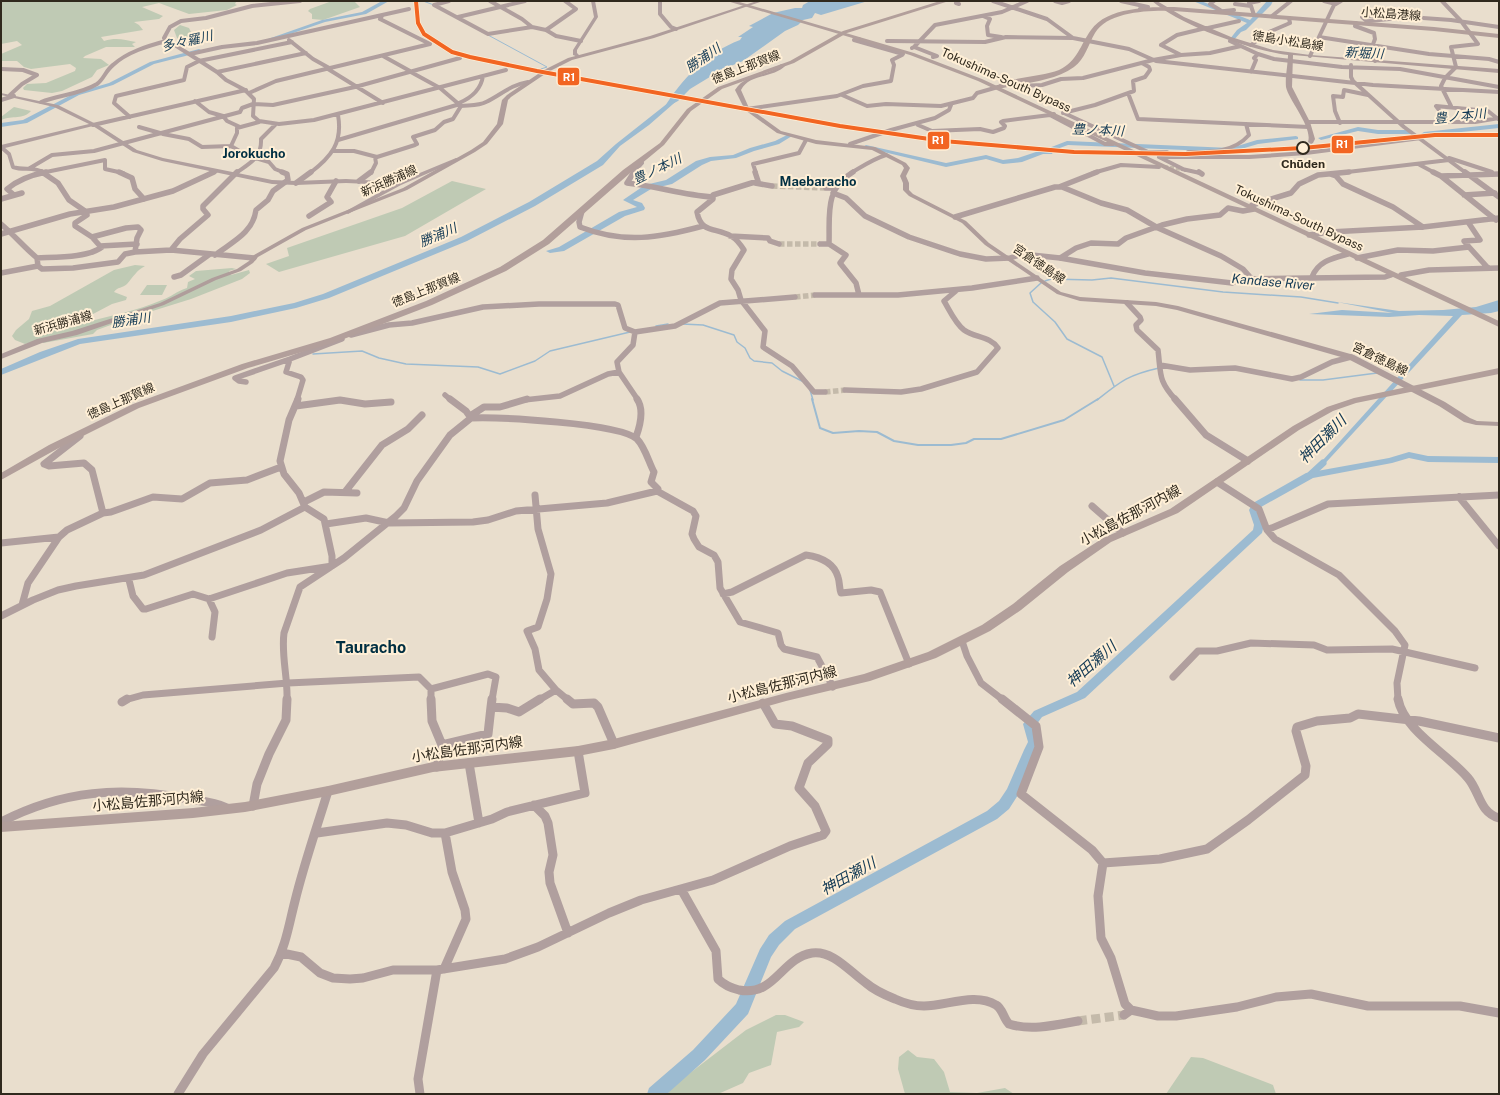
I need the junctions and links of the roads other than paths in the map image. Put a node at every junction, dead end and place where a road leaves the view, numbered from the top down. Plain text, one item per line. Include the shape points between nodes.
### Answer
1 (300, 1) edge
2 (449, 1) edge
3 (490, 1) edge
4 (525, 1) edge
5 (565, 1) edge
6 (593, 1) edge
7 (660, 1) edge
8 (730, 1) edge
9 (735, 1) edge
10 (761, 1) edge
11 (946, 1) edge
12 (993, 1) edge
13 (1027, 1) edge
14 (1055, 1) edge
15 (1069, 1) edge
16 (1121, 1) edge
17 (1154, 1) edge
18 (1214, 1) edge
19 (1238, 1) edge
20 (1259, 1) edge
21 (1291, 1) edge
22 (1324, 1) edge
23 (1341, 1) edge
24 (1442, 1) edge
25 (1221, 3) dead end
26 (748, 4) edge
27 (1235, 4) dead end
28 (1336, 4) junction
29 (1250, 5) junction
30 (501, 7) junction
31 (1013, 8) junction
32 (409, 9) dead end
33 (1165, 9) junction
34 (1234, 10) dead end
35 (1219, 11) junction
36 (1122, 14) junction
37 (1256, 15) junction
38 (1376, 15) dead end
39 (380, 16) junction
40 (983, 16) junction
41 (1272, 16) junction
42 (458, 17) junction
43 (1289, 18) junction
44 (1327, 20) junction
45 (1239, 21) dead end
46 (1461, 21) junction
47 (1356, 23) junction
48 (1369, 23) junction
49 (532, 27) junction
50 (1499, 27) edge
51 (1207, 28) junction
52 (676, 29) junction
53 (546, 30) junction
54 (843, 32) junction
55 (1470, 33) junction
56 (1499, 36) edge
57 (286, 37) junction
58 (1319, 37) junction
59 (1003, 38) junction
60 (1073, 38) junction
61 (921, 40) junction
62 (1088, 40) junction
63 (166, 41) junction
64 (581, 41) junction
65 (887, 41) dead end
66 (292, 42) junction
67 (1373, 44) junction
68 (1244, 45) junction
69 (306, 53) junction
70 (901, 53) junction
71 (189, 54) junction
72 (1258, 54) junction
73 (1181, 55) junction
74 (383, 56) junction
75 (578, 56) junction
76 (1309, 56) junction
77 (933, 57) junction
78 (1453, 57) junction
79 (460, 58) dead end
80 (1291, 59) junction
81 (1352, 59) junction
82 (1153, 60) junction
83 (199, 61) junction
84 (1303, 61) junction
85 (1375, 61) junction
86 (1499, 62) edge
87 (1142, 63) junction
88 (783, 65) junction
89 (1352, 66) junction
90 (1391, 67) junction
91 (1456, 67) junction
92 (1290, 68) junction
93 (1, 69) edge
94 (330, 69) junction
95 (506, 70) dead end
96 (410, 71) junction
97 (1499, 71) edge
98 (217, 72) junction
99 (965, 72) junction
100 (1251, 72) junction
101 (1051, 75) junction
102 (483, 76) junction
103 (1290, 76) junction
104 (1446, 77) junction
105 (1061, 79) junction
106 (1340, 81) junction
107 (528, 82) junction
108 (1355, 83) junction
109 (1020, 86) dead end
110 (355, 87) junction
111 (999, 87) junction
112 (1499, 87) edge
113 (440, 88) junction
114 (1442, 88) junction
115 (1344, 90) junction
116 (248, 91) junction
117 (1494, 92) junction
118 (1499, 92) edge
119 (1128, 93) junction
120 (1, 94) edge
121 (842, 95) junction
122 (1369, 95) junction
123 (12, 96) junction
124 (1499, 97) edge
125 (1, 100) edge
126 (195, 101) junction
127 (41, 102) junction
128 (383, 103) junction
129 (254, 104) junction
130 (460, 104) junction
131 (951, 105) junction
132 (1452, 106) junction
133 (747, 109) junction
134 (1057, 114) junction
135 (338, 115) junction
136 (130, 117) junction
137 (224, 118) junction
138 (1497, 119) edge
139 (259, 122) junction
140 (1399, 122) junction
141 (1448, 122) junction
142 (1340, 123) junction
143 (1246, 124) junction
144 (1499, 124) edge
145 (93, 125) junction
146 (275, 125) junction
147 (918, 125) junction
148 (1308, 125) junction
149 (139, 127) dead end
150 (240, 127) junction
151 (161, 134) junction
152 (1421, 138) junction
153 (338, 140) junction
154 (806, 140) junction
155 (1311, 142) dead end
156 (122, 144) junction
157 (850, 144) junction
158 (1113, 144) dead end
159 (231, 146) junction
160 (1, 147) edge
161 (1135, 149) junction
162 (333, 151) junction
163 (886, 155) junction
164 (375, 156) junction
165 (257, 159) junction
166 (458, 159) junction
167 (1448, 159) junction
168 (640, 161) junction
169 (1420, 165) junction
170 (1159, 167) tunnel mouth
171 (30, 168) junction
172 (216, 171) junction
173 (43, 172) junction
174 (1328, 173) junction
175 (233, 174) junction
176 (1201, 174) dead end
177 (1499, 174) edge
178 (1470, 175) junction
179 (1441, 176) junction
180 (336, 181) junction
181 (359, 181) junction
182 (287, 183) junction
183 (296, 183) junction
184 (755, 183) junction
185 (399, 184) junction
186 (772, 186) tunnel mouth
187 (1059, 187) junction
188 (826, 188) tunnel mouth
189 (834, 191) junction
190 (22, 193) dead end
191 (1496, 193) edge
192 (1464, 194) junction
193 (14, 195) junction
194 (712, 197) junction
195 (1499, 197) edge
196 (1, 199) edge
197 (144, 199) junction
198 (1253, 207) junction
199 (85, 211) junction
200 (348, 212) junction
201 (582, 212) junction
202 (309, 216) dead end
203 (955, 217) junction
204 (1497, 220) edge
205 (1468, 222) junction
206 (1, 224) edge
207 (703, 226) junction
208 (1423, 227) junction
209 (1158, 228) junction
210 (10, 232) junction
211 (1, 234) edge
212 (1311, 235) junction
213 (730, 236) junction
214 (92, 237) junction
215 (137, 244) junction
216 (779, 244) tunnel mouth
217 (820, 244) tunnel mouth
218 (829, 244) junction
219 (102, 247) junction
220 (1469, 247) junction
221 (171, 250) junction
222 (135, 252) junction
223 (212, 254) junction
224 (1348, 254) junction
225 (37, 258) junction
226 (254, 258) junction
227 (1010, 258) junction
228 (1060, 258) junction
229 (1360, 258) junction
230 (38, 266) junction
231 (1488, 268) junction
232 (1499, 268) edge
233 (1, 273) edge
234 (1391, 275) junction
235 (1401, 275) junction
236 (174, 277) dead end
237 (1312, 277) junction
238 (1037, 278) junction
239 (1251, 278) junction
240 (957, 290) junction
241 (1435, 294) junction
242 (815, 295) tunnel mouth
243 (859, 295) junction
244 (795, 296) tunnel mouth
245 (741, 300) junction
246 (1127, 302) junction
247 (1483, 315) junction
248 (1499, 321) edge
249 (1499, 324) edge
250 (633, 332) junction
251 (350, 334) junction
252 (1, 357) edge
253 (1351, 357) junction
254 (290, 359) junction
255 (1160, 365) junction
256 (1499, 371) edge
257 (619, 372) junction
258 (246, 382) dead end
259 (1413, 389) junction
260 (845, 390) tunnel mouth
261 (824, 392) tunnel mouth
262 (445, 395) dead end
263 (391, 402) dead end
264 (296, 406) junction
265 (422, 415) dead end
266 (470, 417) junction
267 (1499, 424) edge
268 (79, 434) junction
269 (636, 437) junction
270 (1248, 461) junction
271 (281, 467) junction
272 (1, 478) edge
273 (1217, 482) junction
274 (657, 491) junction
275 (345, 492) junction
276 (357, 493) dead end
277 (535, 495) dead end
278 (1499, 495) edge
279 (1459, 497) junction
280 (305, 504) junction
281 (1092, 506) dead end
282 (538, 509) junction
283 (103, 512) junction
284 (389, 523) junction
285 (326, 524) junction
286 (1267, 530) junction
287 (1123, 533) junction
288 (59, 537) junction
289 (1, 543) edge
290 (1499, 546) edge
291 (332, 566) junction
292 (129, 580) junction
293 (723, 594) junction
294 (209, 599) junction
295 (22, 605) junction
296 (1, 616) edge
297 (212, 637) dead end
298 (962, 641) junction
299 (1403, 651) junction
300 (909, 664) junction
301 (1475, 668) dead end
302 (1173, 677) dead end
303 (288, 683) junction
304 (833, 687) junction
305 (431, 689) junction
306 (556, 690) junction
307 (122, 702) dead end
308 (763, 703) junction
309 (491, 707) junction
310 (1406, 720) junction
311 (1499, 738) edge
312 (614, 744) junction
313 (442, 745) junction
314 (578, 751) junction
315 (469, 763) junction
316 (437, 767) junction
317 (328, 791) junction
318 (534, 805) junction
319 (253, 806) junction
320 (228, 809) junction
321 (1499, 818) edge
322 (1, 822) edge
323 (479, 823) junction
324 (1, 827) edge
325 (317, 833) junction
326 (445, 833) junction
327 (1103, 863) junction
328 (681, 889) junction
329 (568, 932) junction
330 (282, 954) junction
331 (440, 969) junction
332 (1499, 1013) edge
333 (1078, 1021) tunnel mouth
334 (178, 1094) edge
335 (420, 1094) edge

1 - 63 street via 252,6 206,18 181,21 167,31 164,38
2 - 42 street via 434,5
3 - 30 street
4 - 30 street
5 - 53 street via 576,9
6 - 64 street via 596,17
7 - 52 street via 660,14
8 - 26 highway, Tokushima-South Bypass
9 - 26 highway
10 - 26 main road, 新浜勝浦線
11 - 54 main road, 徳島上那賀線
12 - 31 street
13 - 31 street
14 - 15 street via 1062,4
16 - 36 street via 1148,7 1118,13
17 - 33 main road, 徳島小松島線
18 - 25 street
18 - 35 street via 1210,4
19 - 29 street
20 - 29 street
21 - 41 street
22 - 28 street
23 - 28 street
24 - 46 street
26 - 52 main road, 新浜勝浦線
26 - 54 highway, Tokushima-South Bypass
27 - 29 street
28 - 44 street
29 - 37 street
30 - 42 street
30 - 49 street
31 - 40 street
31 - 60 street via 1046,19
32 - 39 street
33 - 35 main road, 小松島港線
33 - 36 main road, 小松島港線
33 - 51 main road, 徳島小松島線
34 - 35 street
35 - 37 main road, 小松島港線
36 - 62 main road, 小松島港線 via 1099,25
37 - 41 main road, 小松島港線
38 - 48 street via 1362,17
39 - 57 street
39 - 74 street via 380,19 430,44
40 - 59 street via 990,19 987,26 988,35
40 - 61 street via 935,26
41 - 43 main road, 小松島港線
42 - 49 street via 488,34
43 - 44 main road, 小松島港線
43 - 68 street via 1290,23 1285,26
44 - 47 main road, 小松島港線
44 - 58 street
45 - 51 street
46 - 48 street via 1409,17
46 - 50 street
46 - 55 street
47 - 48 main road, 小松島港線
47 - 67 street via 1355,26 1374,33
48 - 55 main road, 小松島港線
49 - 53 street
51 - 68 main road, 徳島小松島線
51 - 73 street via 1177,35 1161,45
52 - 75 main road, 新浜勝浦線
53 - 64 street via 556,36
54 - 70 highway
54 - 70 highway, Tokushima-South Bypass
54 - 77 highway, Tokushima-South Bypass
54 - 88 main road, 徳島上那賀線
55 - 56 main road, 小松島港線
55 - 78 street via 1478,44 1451,47
57 - 66 street
57 - 71 street
58 - 67 street
58 - 76 street
59 - 60 street
59 - 61 street via 985,42
60 - 62 street
61 - 65 street
61 - 77 street via 913,47 937,56
62 - 82 street via 1134,51
62 - 101 main road, 小松島港線 via 1076,62
63 - 71 street
63 - 127 street via 142,47 114,64 105,77 95,85
64 - 75 street via 574,53
66 - 69 street
66 - 83 street
67 - 78 street
67 - 85 street via 1370,52 1374,54
68 - 72 street
68 - 73 street via 1210,53
68 - 80 main road, 徳島小松島線
69 - 94 street
69 - 98 street
70 - 99 highway, Tokushima-South Bypass
70 - 121 street via 892,60 894,65 891,81 863,86
71 - 83 street
72 - 80 street
72 - 100 street via 1254,58 1256,60
73 - 82 street
74 - 94 street
74 - 96 street
75 - 107 main road, 新浜勝浦線 via 554,66
76 - 80 main road, 徳島小松島線
76 - 81 main road, 徳島小松島線
76 - 84 street
77 - 99 highway, Tokushima-South Bypass
78 - 86 street
78 - 91 street
79 - 96 street
80 - 84 street
80 - 92 main road
81 - 85 main road, 徳島小松島線
81 - 89 street
82 - 87 street
82 - 100 street
83 - 98 street
83 - 136 street via 187,67 184,80 116,96 114,103
84 - 89 street
84 - 92 street via 1294,69
85 - 90 main road, 徳島小松島線
87 - 105 street via 1089,76
87 - 119 street via 1150,70 1145,77 1133,81 1134,91
88 - 133 main road, 宮倉徳島線 via 782,68 739,87
88 - 168 main road, 徳島上那賀線 via 724,86 712,93 689,110 662,144
89 - 90 street
89 - 108 street via 1351,77
90 - 91 main road, 徳島小松島線
90 - 104 street
91 - 97 main road, 徳島小松島線
91 - 104 street
92 - 103 main road
93 - 123 street via 23,70 37,75 22,84
94 - 110 street
94 - 116 street via 276,81
95 - 102 street
96 - 110 street
96 - 113 street
98 - 116 street via 221,77
99 - 111 highway, Tokushima-South Bypass
100 - 103 street
101 - 105 street
101 - 111 main road, 小松島港線
102 - 113 street
102 - 130 street via 480,86
103 - 106 street
103 - 148 main road via 1289,87
104 - 112 street
104 - 114 street
105 - 109 street
106 - 108 street
106 - 115 street
107 - 130 street via 499,93 485,103
107 - 166 main road, 新浜勝浦線 via 505,100 500,124 485,143
108 - 114 street
108 - 122 street
110 - 128 street
110 - 129 street via 273,105
111 - 131 street via 977,92 973,98
111 - 134 highway, Tokushima-South Bypass
113 - 128 street
113 - 130 street
114 - 117 street
114 - 132 street
115 - 122 street
115 - 142 street via 1342,97 1333,96
116 - 126 street
116 - 129 street
117 - 118 street
117 - 124 street
119 - 134 street via 1095,105
119 - 143 street via 1138,119
120 - 123 street
121 - 131 street via 867,106
121 - 133 street
122 - 140 street
123 - 125 street
123 - 127 street
126 - 136 street
126 - 137 street via 209,112
127 - 145 street
128 - 135 street
129 - 137 street
129 - 139 street via 253,116
130 - 153 street
130 - 164 street via 453,119 444,122 435,130 413,137 417,144
131 - 147 street via 948,110
132 - 138 street via 1463,110 1488,111
132 - 141 street via 1436,106
133 - 154 main road, 宮倉徳島線 via 779,132
134 - 147 street via 1002,121 1004,128 993,132 980,129 932,131
134 - 158 street via 1105,144
134 - 161 highway, Tokushima-South Bypass
134 - 161 street
135 - 146 street
135 - 153 street
136 - 145 street
137 - 150 street
137 - 151 street via 184,126
138 - 141 street
138 - 144 street
139 - 146 street
139 - 150 street
140 - 141 street
140 - 142 street
140 - 152 street
142 - 148 street
143 - 148 street
143 - 161 street via 1249,132 1246,140 1221,150 1152,152
145 - 156 street
145 - 160 street
146 - 165 street via 261,139 262,152
147 - 157 street via 892,130 884,135
148 - 155 main road
149 - 151 street
150 - 159 street via 237,128
151 - 156 street
151 - 159 street via 189,139 202,147
152 - 167 street
152 - 176 street via 1306,154 1160,157 1183,170
153 - 162 street
154 - 157 main road, 宮倉徳島線
154 - 184 street via 799,153 753,164 759,179
156 - 171 street via 86,152 56,154
156 - 172 street via 145,155
157 - 163 main road, 宮倉徳島線 via 874,148
159 - 165 street
160 - 171 street via 9,154 13,167
161 - 198 highway, Tokushima-South Bypass
162 - 164 street via 354,151
162 - 183 street via 324,163
163 - 189 street via 871,160 840,181
163 - 203 main road, 宮倉徳島線 via 906,166 903,176 908,192
164 - 181 street via 376,163 372,171
165 - 175 street
165 - 182 street via 269,162 275,169 287,174
166 - 185 street
166 - 200 main road, 新浜勝浦線 via 405,189
167 - 169 street
167 - 177 street
167 - 178 street
168 - 194 street via 642,163 630,176 628,183
168 - 201 main road, 徳島上那賀線
169 - 174 street
169 - 179 street
170 - 187 street via 1121,165
171 - 173 street
172 - 175 street
172 - 197 street via 173,191
173 - 193 street via 9,187 8,190
173 - 197 street via 106,160 105,169 132,178 135,190
173 - 199 street via 58,183 69,200
174 - 198 street via 1298,184 1291,193
174 - 208 street via 1336,176 1343,184 1393,207
175 - 182 street
175 - 221 street via 203,206 208,215
177 - 178 street
178 - 179 street
178 - 191 street
179 - 192 street
180 - 181 street
180 - 183 street
180 - 202 street via 327,197 331,202
181 - 185 street
182 - 183 street
182 - 223 street via 274,191 256,210 248,231
184 - 186 street
184 - 194 street via 722,191
185 - 200 street
187 - 203 street
187 - 209 street via 1127,210
188 - 189 street
189 - 218 street via 831,201
189 - 227 street via 866,216 928,244 980,258
190 - 193 street
191 - 192 street
191 - 195 street
192 - 204 street
193 - 196 street
194 - 207 street via 713,199 697,212
197 - 199 street
198 - 209 street via 1243,211 1228,208 1220,215 1187,218
198 - 212 highway, Tokushima-South Bypass
199 - 210 street
199 - 214 street via 87,216 74,224
200 - 226 main road, 新浜勝浦線 via 298,232
201 - 207 street via 578,226 615,238 641,239 666,236
201 - 251 main road, 徳島上那賀線 via 546,242 503,269 429,303
203 - 227 main road, 宮倉徳島線 via 987,244
204 - 205 street
205 - 208 street
205 - 220 street via 1480,240 1464,241
206 - 210 street
207 - 213 street
208 - 212 street
209 - 228 street via 1126,238 1118,244 1091,243 1076,248
209 - 239 street via 1221,256 1243,269
210 - 211 street
210 - 225 street
212 - 224 highway, Tokushima-South Bypass
212 - 229 highway, Tokushima-South Bypass
213 - 216 street via 768,238 770,242
213 - 245 street via 744,250 741,259 732,266 730,277
214 - 215 street via 126,228 138,228 141,230
214 - 219 street
215 - 219 street
215 - 222 street
217 - 218 street
218 - 243 street via 846,254 840,263 856,283
219 - 225 street via 89,253
220 - 229 street via 1432,251 1398,250
220 - 231 street
221 - 222 street
221 - 223 street
222 - 230 street via 125,254 118,262 44,269
223 - 226 street
223 - 236 street
224 - 229 highway, Tokushima-South Bypass
224 - 237 street via 1326,261 1315,270
225 - 230 street
226 - 252 main road, 新浜勝浦線 via 239,270 162,304 74,333 40,341
227 - 228 street via 1022,254
227 - 238 main road, 宮倉徳島線
228 - 239 street via 1209,281 1232,283
229 - 234 highway, Tokushima-South Bypass
229 - 235 highway, Tokushima-South Bypass
230 - 233 street
231 - 232 street
231 - 235 street via 1430,270
234 - 237 street
234 - 241 highway, Tokushima-South Bypass
235 - 241 highway, Tokushima-South Bypass
237 - 239 street
238 - 240 street
238 - 246 main road, 宮倉徳島線 via 1052,289 1072,298
240 - 243 street
240 - 260 street via 944,301 960,326 965,331 993,342 998,348 980,370 910,392
241 - 247 highway, Tokushima-South Bypass
242 - 243 street
244 - 245 street
245 - 250 street via 720,303 677,324
245 - 261 street via 765,331 763,347 795,367 814,392
246 - 253 main road, 宮倉徳島線 via 1178,308
246 - 255 street via 1140,317 1141,320 1136,325 1137,330 1158,350
247 - 248 highway, Tokushima-South Bypass
247 - 249 highway, Tokushima-South Bypass
250 - 251 street via 625,328 618,305 615,304 539,304 478,308
250 - 257 street via 631,348 617,362
251 - 254 street
251 - 268 main road, 徳島上那賀線 via 180,389 136,406
253 - 255 street via 1292,379 1235,368 1190,370
253 - 259 main road, 宮倉徳島線
254 - 258 street via 235,378
254 - 264 street via 286,372 303,380
255 - 270 street via 1159,374 1163,386 1206,435
256 - 259 main road, 小松島佐那河内線
257 - 266 street via 608,374 560,396 484,407
257 - 269 street via 641,404
259 - 267 main road, 宮倉徳島線 via 1452,409 1467,420
259 - 270 main road, 小松島佐那河内線 via 1338,405 1315,416
262 - 266 street
263 - 264 street via 365,404 340,400
264 - 271 street via 289,420
265 - 275 street via 408,429 382,445
266 - 269 street via 562,423 603,428
266 - 284 street via 450,435 417,481 404,508
268 - 272 main road, 徳島上那賀線
268 - 283 street via 79,437 44,464 88,466 92,470
269 - 274 street via 654,472 651,482
270 - 273 main road, 小松島佐那河内線
271 - 280 street
271 - 283 street via 247,480 210,483 182,499 153,496 111,512
273 - 286 street via 1255,507
273 - 287 main road, 小松島佐那河内線 via 1174,512
274 - 282 street via 607,502
274 - 293 street via 693,511 696,516 692,534 699,547 714,555 718,562 719,583
275 - 276 street
275 - 280 street via 324,492
277 - 282 street
278 - 279 street
279 - 286 street via 1328,504
279 - 290 street
280 - 285 street via 320,514
280 - 292 street via 262,530
281 - 287 street
282 - 284 street via 516,511 473,522
282 - 306 street via 538,529 551,579 538,627 527,631 535,649 539,670
283 - 288 street via 67,530
284 - 285 street via 383,520 346,519
284 - 291 street
285 - 291 street
286 - 299 street via 1287,547 1339,575 1395,631 1404,645
287 - 298 main road, 小松島佐那河内線 via 1107,540 1064,569 1017,607
288 - 289 street
288 - 295 street via 28,583
291 - 294 street via 287,573
291 - 303 street via 306,582 297,594 283,641
292 - 294 street via 133,596 143,608 193,594
292 - 295 street via 67,588
293 - 300 street via 732,592 806,555 817,556 824,559 837,573 841,593 868,590 880,592
293 - 304 street via 740,622 755,628 772,629 778,633 784,649 817,658
294 - 297 street via 216,619
295 - 296 street
298 - 300 main road, 小松島佐那河内線
298 - 327 street via 981,683 1036,726 1040,746 1021,794 1092,850
299 - 301 street
299 - 302 street via 1362,648 1327,650 1314,644 1251,643 1217,651 1198,651
299 - 310 street via 1396,685
300 - 304 main road, 小松島佐那河内線
303 - 305 street via 419,677
303 - 307 street via 132,697
303 - 319 street via 286,720 268,754
304 - 308 main road, 小松島佐那河内線
305 - 309 street via 488,674 496,677
305 - 313 street via 432,721
306 - 309 street via 519,712
306 - 312 street via 573,704 594,703
308 - 312 main road, 小松島佐那河内線
308 - 328 street via 775,724 792,726 828,740 828,744 808,763 800,788 815,806 826,831 823,835 790,846 713,880
309 - 313 street via 488,734
310 - 311 street
310 - 321 street via 1468,778 1485,812
310 - 327 street via 1358,714 1350,718 1317,721 1297,727 1306,766 1305,775 1229,834 1207,848 1191,853
312 - 314 main road, 小松島佐那河内線
313 - 316 street
314 - 315 main road, 小松島佐那河内線
314 - 318 street via 585,793
315 - 316 main road, 小松島佐那河内線
315 - 323 street
316 - 317 main road, 小松島佐那河内線
317 - 319 main road, 小松島佐那河内線
317 - 325 street
318 - 323 street
318 - 329 street via 546,816 548,823 553,855 549,872 550,883
319 - 320 main road, 小松島佐那河内線
320 - 322 street via 224,806 155,792 85,792 22,810
320 - 324 main road, 小松島佐那河内線
323 - 326 street
325 - 326 street via 387,823
325 - 330 street via 295,900
326 - 331 street via 452,872 466,919
327 - 332 street via 1098,896 1101,938 1111,958 1128,1012 1176,1016 1237,1007 1276,997 1312,994 1368,1006 1460,1006
328 - 329 street via 641,900
328 - 333 street via 716,951 719,959 718,979 724,984 749,992 762,989 808,953 816,952 845,966 865,984 906,1004 930,1005 979,1000 998,1006 1006,1022 1011,1025 1040,1027
329 - 331 street via 518,956
330 - 331 street via 301,957 320,974 333,978 363,978 393,970
330 - 334 street via 274,968 203,1054
331 - 335 street via 418,1079

